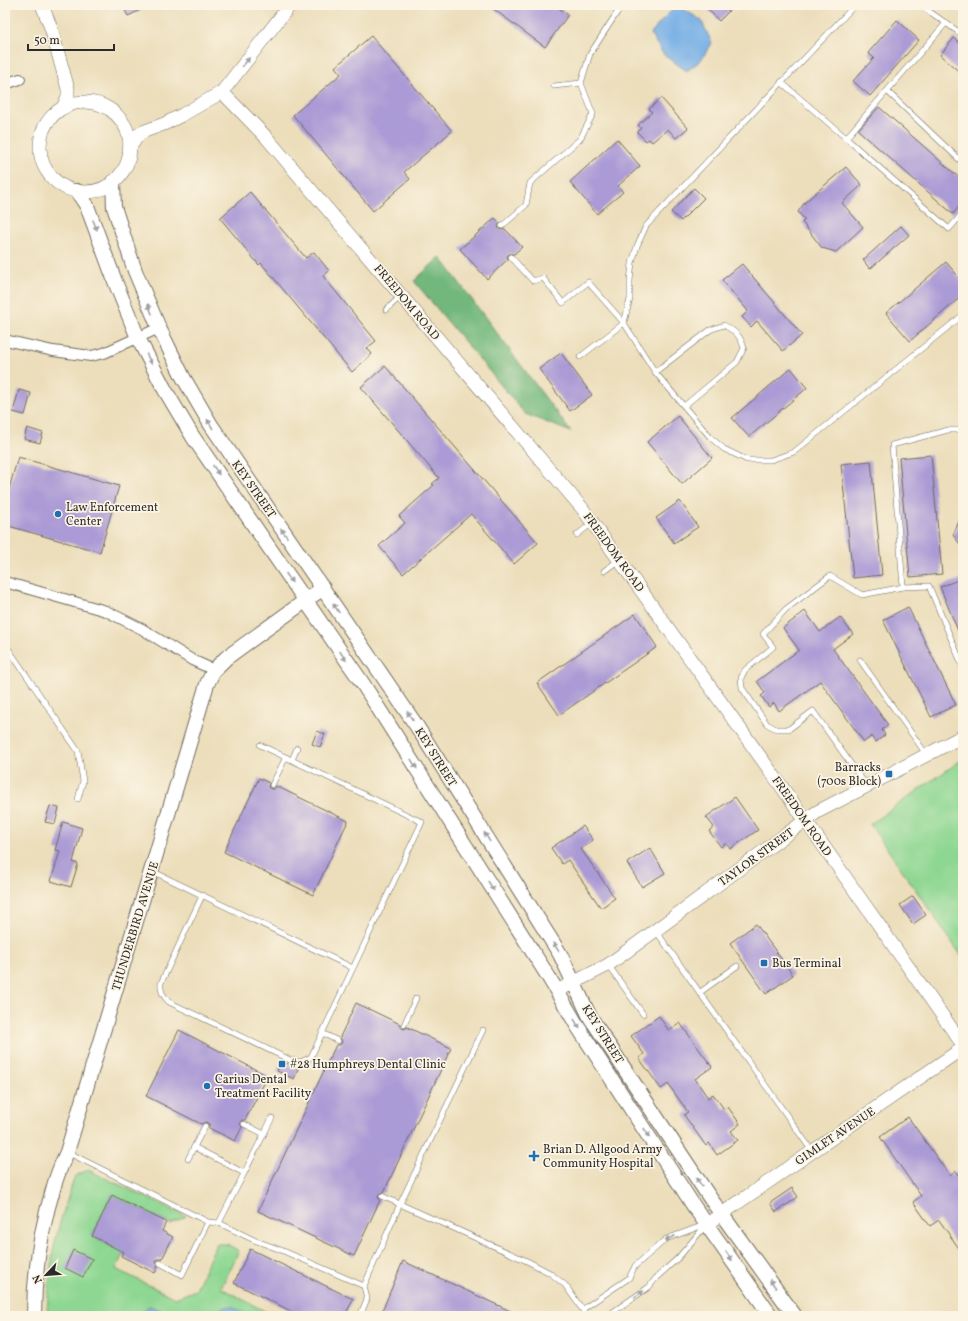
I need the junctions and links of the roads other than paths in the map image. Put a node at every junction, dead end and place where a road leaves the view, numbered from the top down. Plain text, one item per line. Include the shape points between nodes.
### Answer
1 (42, 5) edge
2 (290, 5) edge
3 (855, 5) edge
4 (920, 5) edge
5 (620, 6) edge
6 (946, 23) junction
7 (963, 35) edge
8 (20, 79) dead end
9 (781, 82) junction
10 (6, 83) edge
11 (581, 83) junction
12 (554, 86) dead end
13 (68, 89) junction
14 (887, 91) junction
15 (222, 92) junction
16 (81, 102) junction
17 (63, 108) junction
18 (123, 124) junction
19 (145, 131) junction
20 (846, 138) junction
21 (129, 149) junction
22 (963, 163) edge
23 (113, 182) junction
24 (77, 191) junction
25 (963, 213) edge
26 (502, 226) dead end
27 (511, 257) dead end
28 (402, 296) junction
29 (386, 310) dead end
30 (963, 314) edge
31 (624, 323) junction
32 (159, 328) junction
33 (138, 338) junction
34 (5, 340) edge
35 (580, 357) dead end
36 (655, 372) junction
37 (684, 406) junction
38 (963, 430) edge
39 (593, 523) junction
40 (577, 534) dead end
41 (620, 560) junction
42 (604, 571) dead end
43 (5, 582) edge
44 (903, 587) junction
45 (322, 588) junction
46 (305, 601) junction
47 (5, 644) edge
48 (860, 660) dead end
49 (963, 667) edge
50 (214, 670) junction
51 (963, 736) edge
52 (260, 744) dead end
53 (297, 748) dead end
54 (926, 755) junction
55 (286, 757) junction
56 (292, 760) junction
57 (272, 785) dead end
58 (867, 786) junction
59 (78, 799) dead end
60 (805, 820) junction
61 (152, 871) junction
62 (202, 896) junction
63 (655, 931) junction
64 (608, 965) junction
65 (737, 966) dead end
66 (353, 968) junction
67 (574, 982) junction
68 (557, 991) junction
69 (699, 993) junction
70 (416, 998) dead end
71 (643, 1014) dead end
72 (404, 1025) dead end
73 (483, 1030) dead end
74 (322, 1033) junction
75 (338, 1041) dead end
76 (963, 1045) edge
77 (963, 1048) edge
78 (272, 1118) dead end
79 (244, 1124) dead end
80 (204, 1126) dead end
81 (264, 1134) junction
82 (194, 1147) junction
83 (812, 1151) junction
84 (67, 1152) junction
85 (188, 1160) dead end
86 (244, 1173) junction
87 (382, 1196) dead end
88 (400, 1204) junction
89 (722, 1214) junction
90 (208, 1222) junction
91 (219, 1223) junction
92 (706, 1224) junction
93 (160, 1263) dead end
94 (364, 1286) junction
95 (583, 1309) junction
96 (34, 1316) edge
97 (360, 1316) edge
98 (587, 1316) edge
99 (608, 1316) edge
100 (771, 1316) edge
101 (796, 1316) edge

1 - 13 street
15 -> 2 street
3 - 9 lane
4 - 6 lane
5 - 11 lane via 590,54
6 - 7 lane
6 - 14 lane
8 - 10 street
9 - 20 lane
9 - 31 lane via 646,226 632,263 630,298
11 - 12 lane
11 - 26 lane via 594,114 580,139 530,183 526,205
13 - 16 street
13 - 17 street
14 - 20 lane
14 - 22 lane
15 - 19 street via 182,116
15 - 28 street, FREEDOM ROAD via 266,137
16 - 17 street
16 - 18 street via 94,103 106,108
17 - 24 street via 45,127 41,138 41,154 46,169 53,178 62,186
18 - 19 street via 131,129
18 - 21 street via 128,135
19 - 21 street
20 - 25 lane via 949,229
21 - 23 street via 124,167
23 - 24 street via 96,190
32 -> 23 main road, KEY STREET via 135,271 114,207
24 -> 33 main road, KEY STREET via 87,206
27 - 31 lane via 533,281 543,278 563,303 588,282
28 - 29 lane
28 - 39 street, FREEDOM ROAD
30 - 37 lane via 794,452 771,460 747,460 724,449 710,437
31 - 35 lane
31 - 36 lane
32 - 33 street
45 -> 32 main road, KEY STREET via 211,425
33 - 34 street via 91,356 53,351
33 -> 46 main road, KEY STREET via 193,437
36 - 37 lane
36 - 37 lane via 710,330 724,324 735,331 744,348 737,362
38 - 44 lane via 948,430 892,445
39 - 40 lane
39 - 41 street, FREEDOM ROAD
41 - 42 lane
41 - 60 street, FREEDOM ROAD
43 - 50 street via 106,611
44 - 49 lane via 929,586
44 - 58 lane via 862,595 830,576 786,609 763,634 773,647 744,670 741,678 742,688 767,724 776,729 789,729 813,711
45 - 46 main road, THUNDERBIRD AVENUE
67 -> 45 main road, KEY STREET via 560,954 416,725
46 - 50 main road, THUNDERBIRD AVENUE via 226,658
46 -> 68 main road, KEY STREET via 393,730
47 - 59 lane via 78,751 83,781
48 - 54 lane
50 - 61 main road, THUNDERBIRD AVENUE via 207,684
51 - 54 street, TAYLOR STREET
52 - 55 lane
53 - 56 lane
54 - 58 street, TAYLOR STREET
55 - 56 lane
55 - 57 lane
56 - 66 lane via 422,822
58 - 60 street, TAYLOR STREET
60 - 63 street, TAYLOR STREET
60 - 76 street, FREEDOM ROAD
61 - 62 lane
61 - 84 main road, THUNDERBIRD AVENUE
62 - 66 lane
62 - 74 lane via 161,983 160,989 168,1002 290,1060 301,1062 311,1057
63 - 64 street, TAYLOR STREET
63 - 69 lane
64 - 67 street, TAYLOR STREET
64 - 71 lane
65 - 69 lane
66 - 74 lane
67 - 68 street, TAYLOR STREET
89 -> 67 main road, KEY STREET via 590,1017
68 -> 92 main road, KEY STREET via 582,1034
69 - 83 lane
70 - 72 lane
73 - 88 lane
74 - 75 lane
77 - 83 street, GIMLET AVENUE
78 - 81 lane
79 - 81 lane
80 - 82 lane
81 - 86 lane
82 - 85 lane
82 - 86 lane
83 - 89 street, GIMLET AVENUE
84 - 90 lane
84 - 96 main road, THUNDERBIRD AVENUE via 54,1185 41,1235
86 - 91 lane
87 - 88 lane
88 - 94 lane
88 - 95 lane via 550,1273 565,1285
89 - 92 street, GIMLET AVENUE
101 -> 89 main road, KEY STREET
90 - 91 lane
90 - 93 lane via 182,1275
91 - 94 lane
92 -> 95 lane via 666,1239 636,1266 629,1278
99 -> 92 lane via 649,1287 678,1258
92 -> 100 main road, KEY STREET
94 - 97 lane via 367,1299
95 - 98 lane

